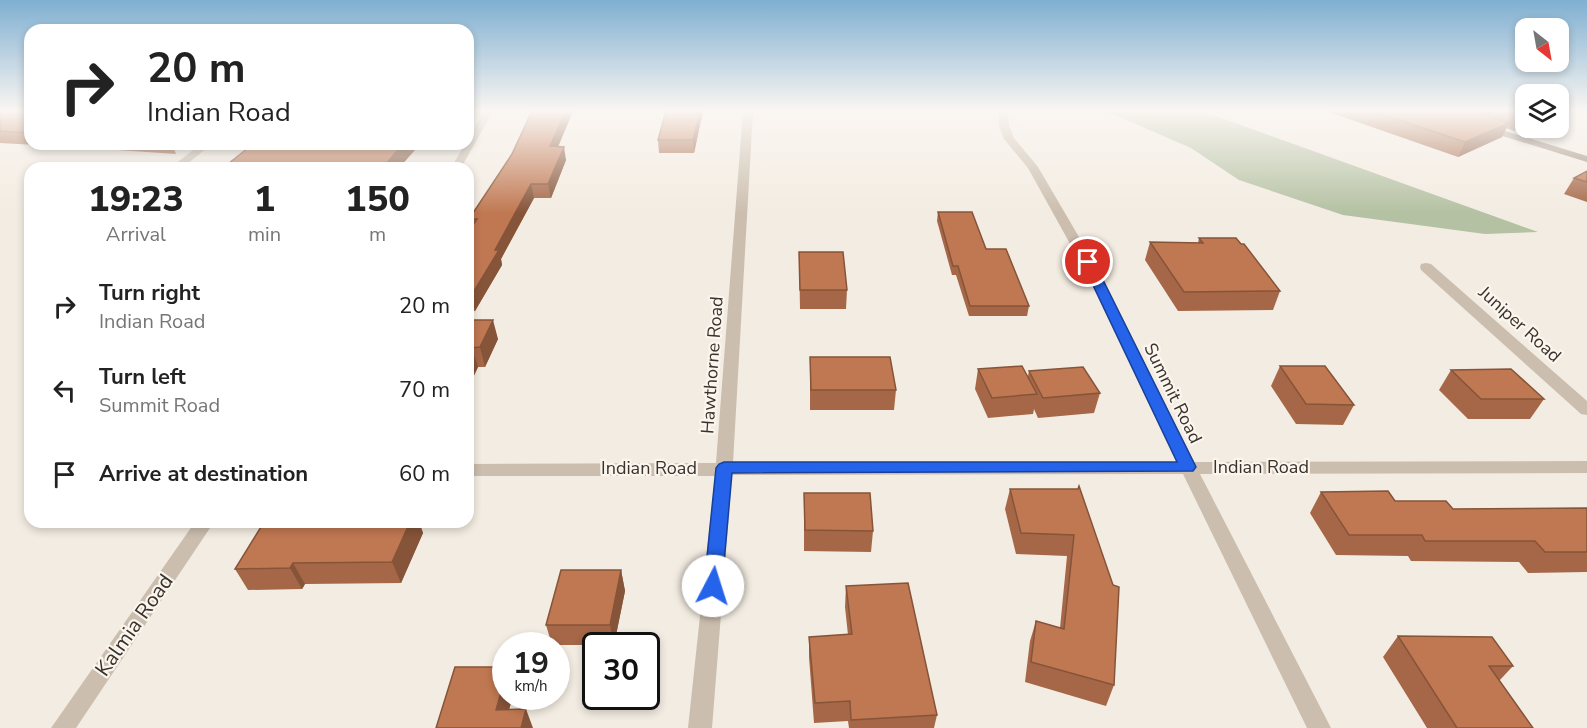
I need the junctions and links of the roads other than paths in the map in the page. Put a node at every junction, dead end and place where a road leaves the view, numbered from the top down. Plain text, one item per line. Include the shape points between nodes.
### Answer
1 (746, 145) edge
2 (1015, 145) edge
3 (1541, 145) edge
4 (199, 150) edge
5 (1587, 159) edge
6 (184, 162) edge
7 (1426, 267) dead end
8 (1587, 410) edge
9 (1188, 467) junction
10 (1587, 467) edge
11 (724, 468) junction
12 (474, 470) edge
13 (201, 528) edge
14 (63, 728) edge
15 (700, 728) edge
16 (1319, 728) edge

1 - 11 street, Hawthorne Road
2 - 9 street, Summit Road via 1033,167 1088,262
3 - 5 main road
4 - 6 street
7 - 8 street, Juniper Road
9 - 10 street, Indian Road
9 - 11 street, Indian Road
9 - 16 street, Summit Road
11 - 12 street, Indian Road
11 - 15 street, Hawthorne Road
13 - 14 street, Kalmia Road

